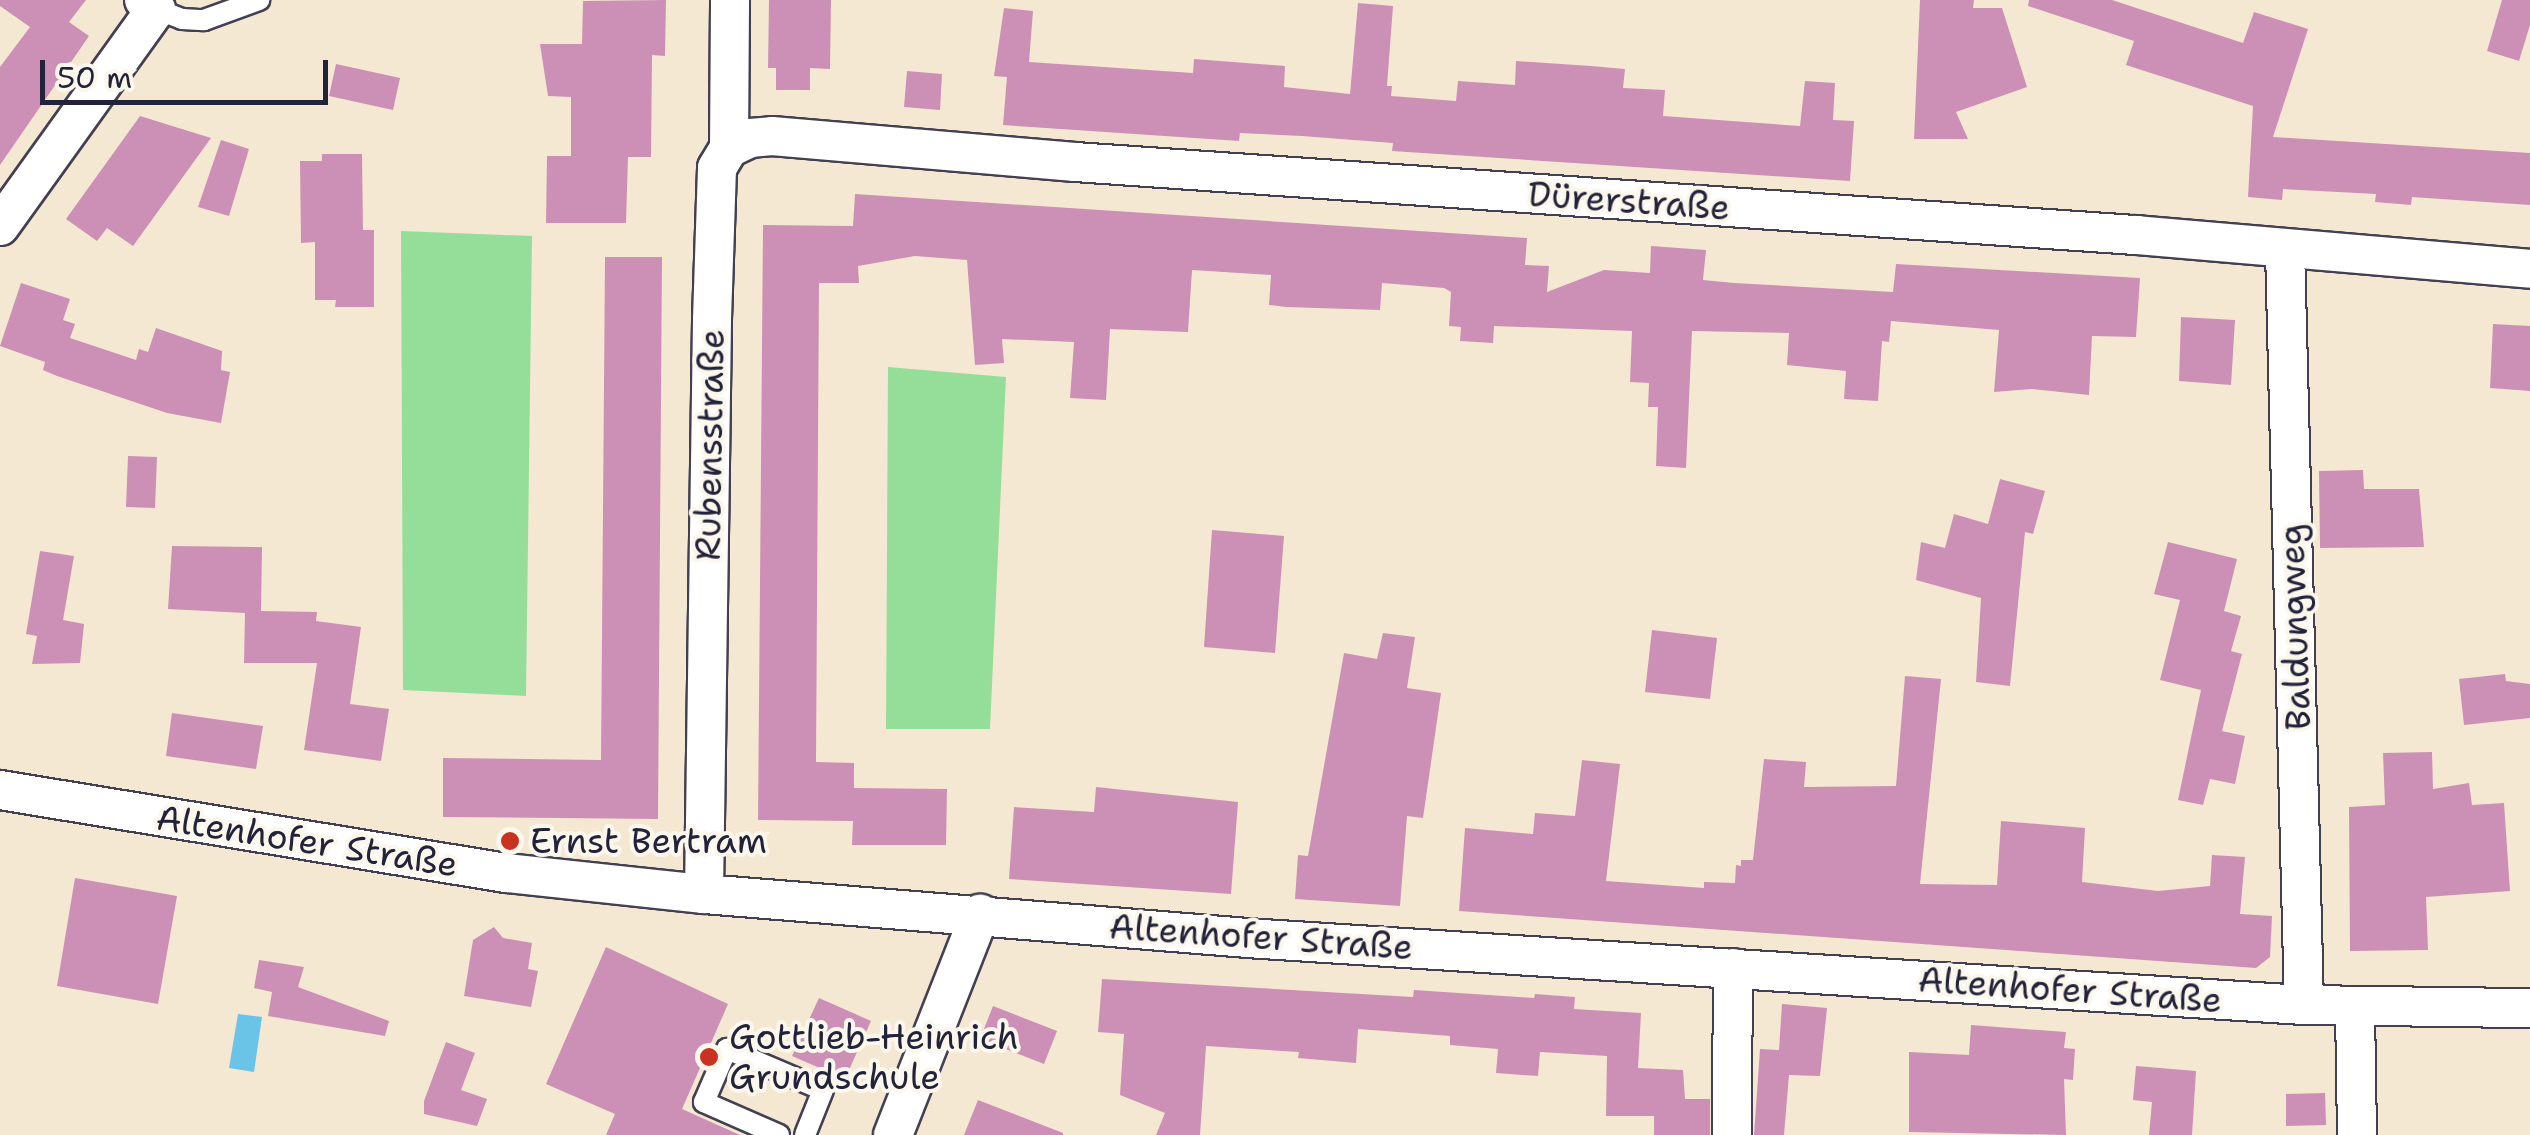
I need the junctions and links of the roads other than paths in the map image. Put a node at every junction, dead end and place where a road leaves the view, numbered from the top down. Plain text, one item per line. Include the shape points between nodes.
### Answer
1 (259, 0) edge
2 (730, 0) edge
3 (154, 3) edge
4 (730, 148) junction
5 (0, 226) edge
6 (2285, 249) junction
7 (2530, 269) edge
8 (0, 790) edge
9 (704, 894) junction
10 (980, 914) junction
11 (1733, 968) junction
12 (2304, 1005) junction
13 (2355, 1008) junction
14 (2530, 1008) edge
15 (779, 1135) edge
16 (804, 1135) edge
17 (893, 1135) edge
18 (1732, 1135) edge
19 (2357, 1135) edge

1 - 3 lane via 204,20 182,19
2 - 4 street, Rubensstraße
3 - 5 street
4 - 6 street, Dürerstraße via 772,136
4 - 9 street, Rubensstraße via 717,168 714,243
6 - 7 street, Dürerstraße
6 - 12 street, Baldungweg
8 - 9 street, Altenhofer Straße via 506,873
9 - 10 street, Altenhofer Straße
10 - 11 street, Altenhofer Straße
10 - 17 street
11 - 12 street, Altenhofer Straße
11 - 18 street
12 - 13 street, Altenhofer Straße
13 - 14 street, Altenhofer Straße
13 - 19 street
15 - 16 lane via 704,1102 726,1049 824,1090

